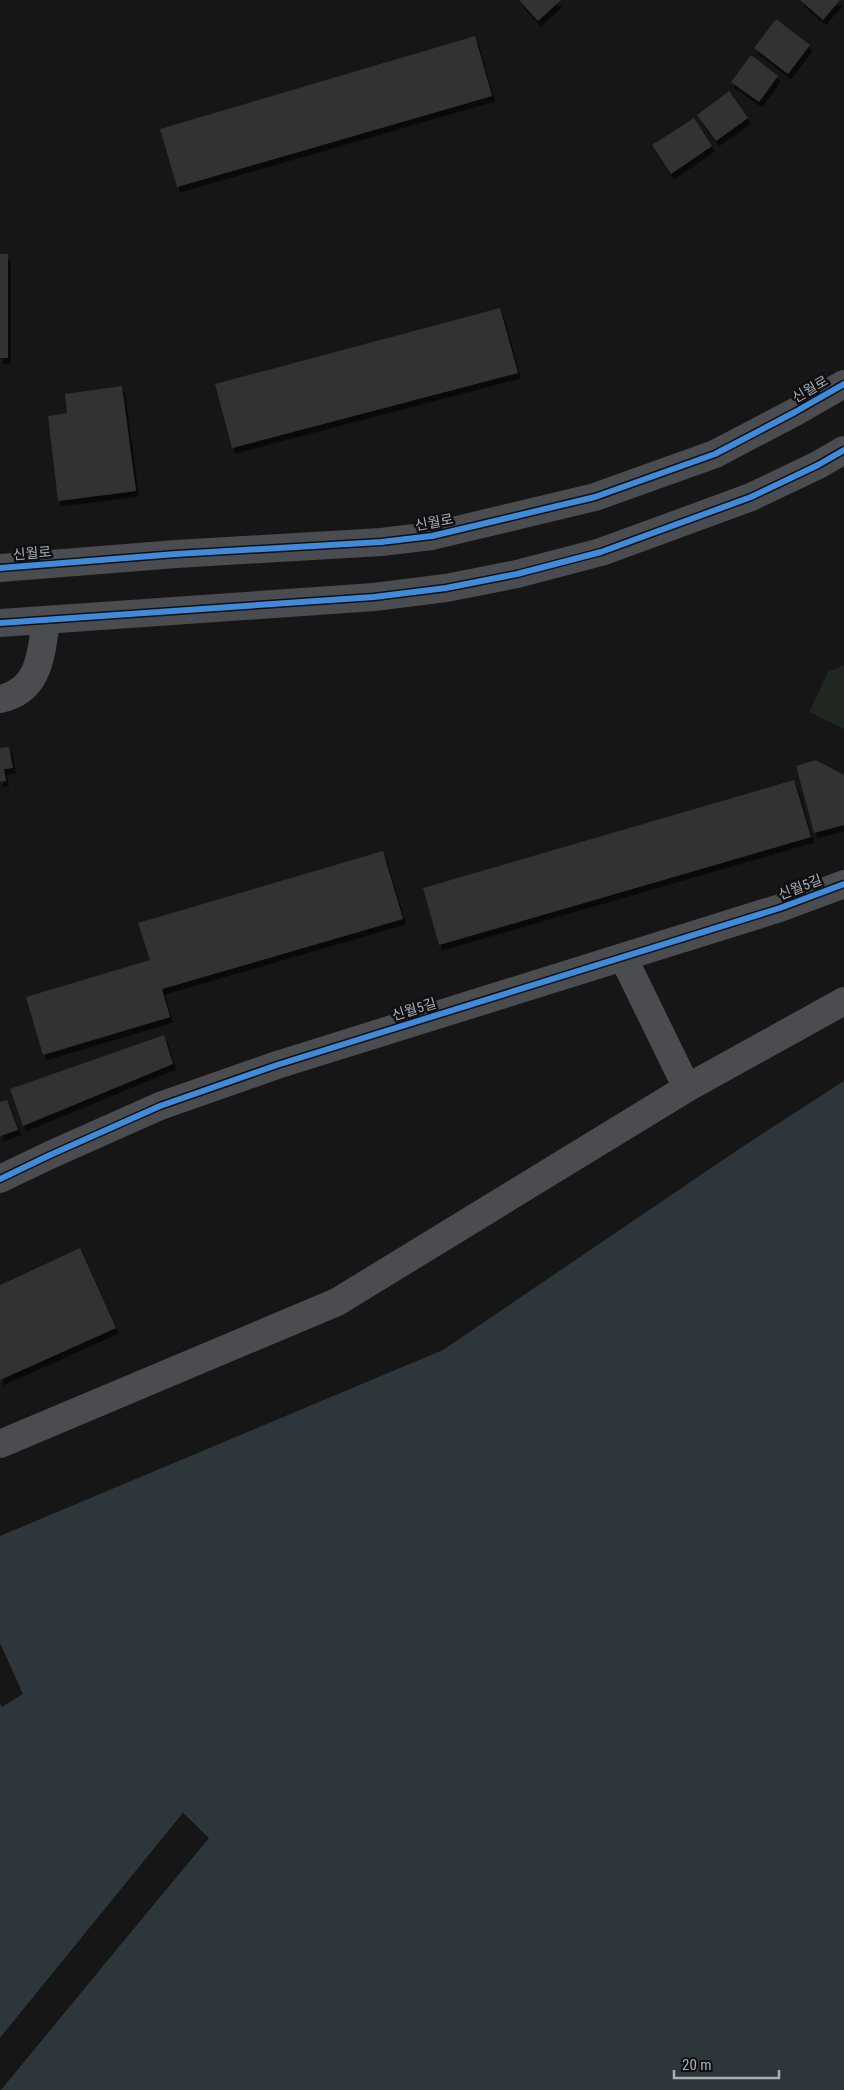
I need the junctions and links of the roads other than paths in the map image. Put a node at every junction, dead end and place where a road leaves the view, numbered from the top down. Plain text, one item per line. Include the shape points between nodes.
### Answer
1 (844, 384) edge
2 (844, 450) edge
3 (0, 568) edge
4 (46, 620) junction
5 (0, 623) edge
6 (0, 699) edge
7 (844, 884) edge
8 (623, 957) junction
9 (844, 1001) edge
10 (687, 1088) junction
11 (0, 1179) edge
12 (0, 1444) edge

1 - 3 street, 신월로 via 715,454 595,497 432,536
2 - 4 street via 751,497 601,552 517,574 446,588 374,596
4 - 5 street
4 - 6 street via 39,658 29,683 17,694
7 - 8 street, 신월5길 via 780,908
8 - 10 street
8 - 11 street, 신월5길 via 277,1065 160,1106
9 - 10 street
10 - 12 street via 337,1302

